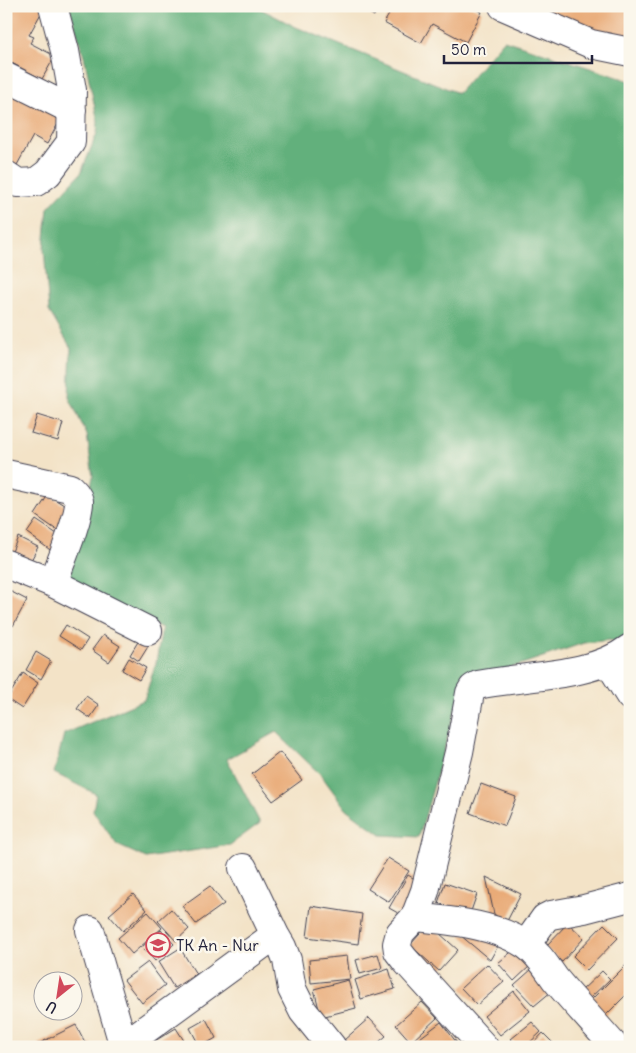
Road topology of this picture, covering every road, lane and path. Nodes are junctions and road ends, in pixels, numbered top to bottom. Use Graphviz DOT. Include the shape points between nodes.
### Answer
graph roads {
  1 [pos="53,6"];
  2 [pos="503,6"];
  3 [pos="630,52"];
  4 [pos="6,77"];
  5 [pos="72,110"];
  6 [pos="6,175"];
  7 [pos="6,474"];
  8 [pos="6,564"];
  9 [pos="53,583"];
  10 [pos="148,630"];
  11 [pos="619,655"];
  12 [pos="630,696"];
  13 [pos="243,868"];
  14 [pos="630,897"];
  15 [pos="415,916"];
  16 [pos="90,930"];
  17 [pos="275,935"];
  18 [pos="526,945"];
  19 [pos="124,1046"];
  20 [pos="332,1047"];
  21 [pos="484,1047"];
  22 [pos="615,1047"];
  1 -- 5 [label="street" via="72,90"];
  2 -- 3 [label="street" via="591,44"];
  4 -- 5 [label="street"];
  5 -- 6 [label="street" via="71,142 48,173 36,182 18,182"];
  7 -- 9 [label="street" via="70,488 76,494 79,502 74,524"];
  8 -- 9 [label="street"];
  9 -- 10 [label="street"];
  11 -- 12 [label="street"];
  11 -- 15 [label="street" via="559,673 473,688 424,892"];
  13 -- 17 [label="street"];
  14 -- 18 [label="street" via="550,914"];
  15 -- 18 [label="street" via="486,928"];
  15 -- 21 [label="street" via="400,934 396,944 398,951"];
  16 -- 19 [label="street"];
  17 -- 19 [label="street"];
  17 -- 20 [label="street" via="287,960 292,989 303,1011"];
  18 -- 22 [label="street"];
}
